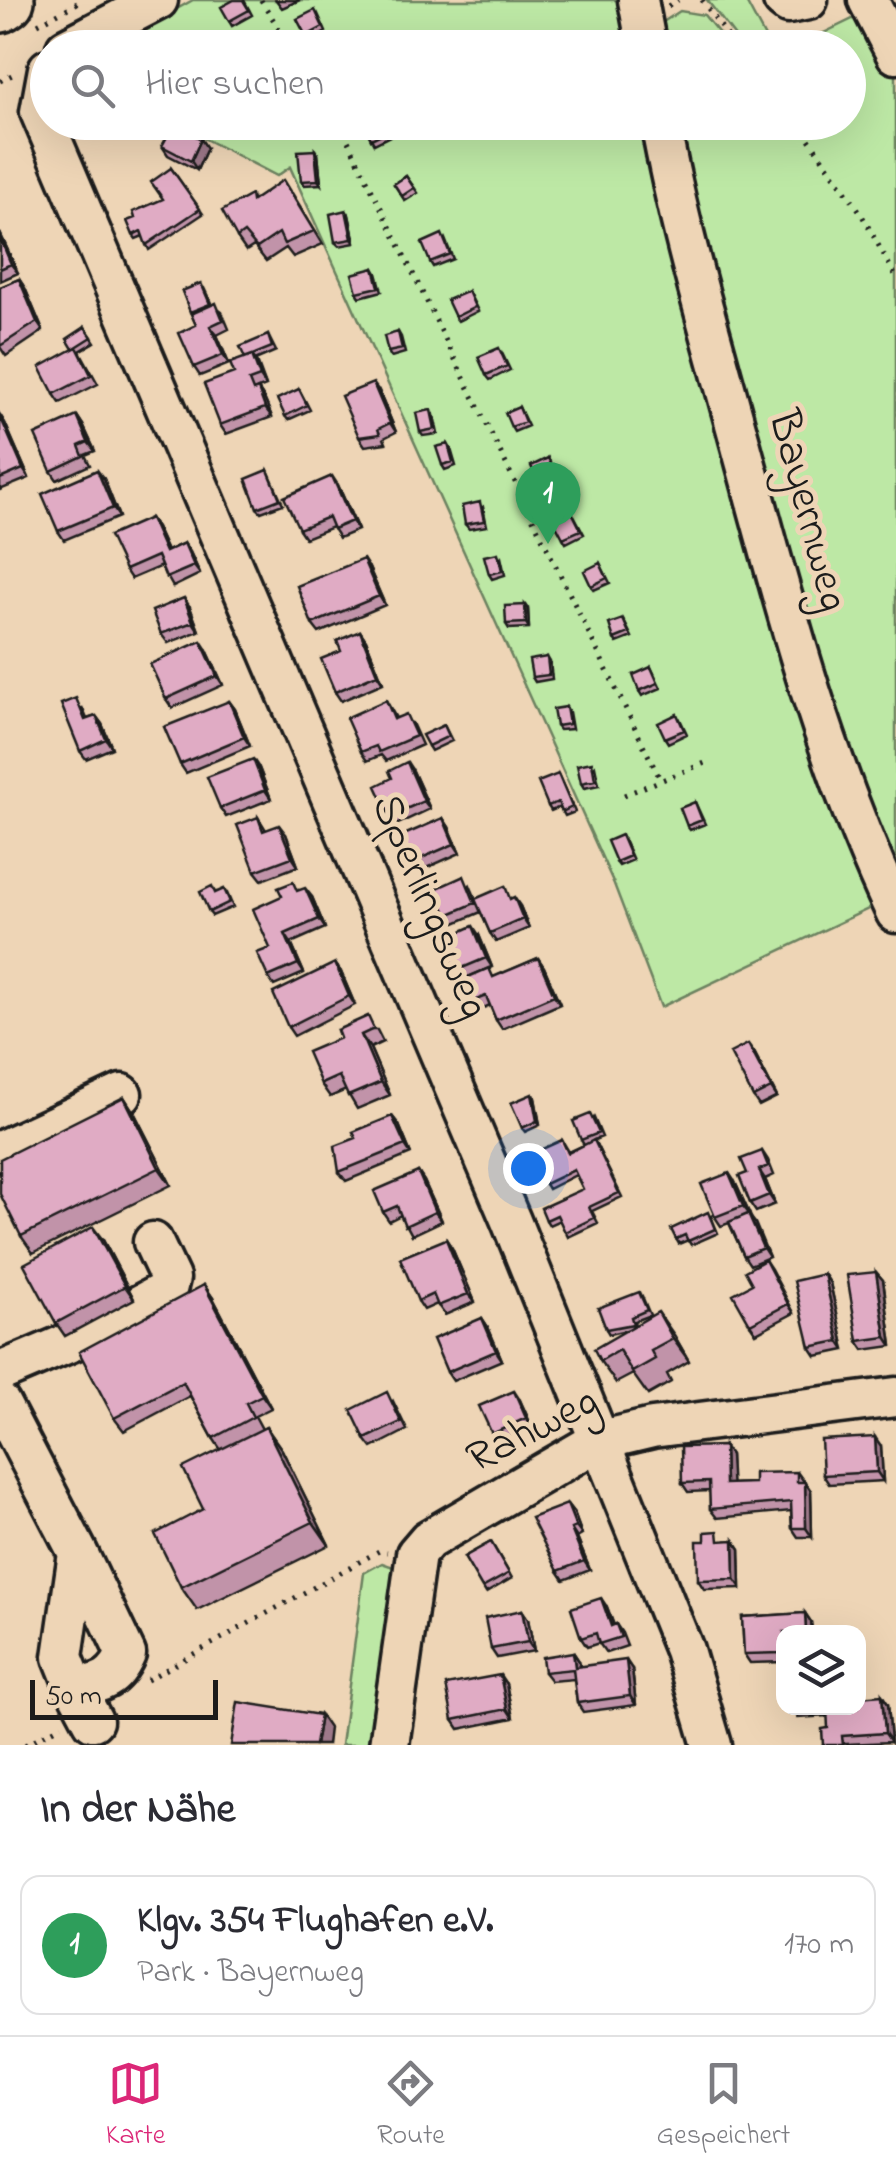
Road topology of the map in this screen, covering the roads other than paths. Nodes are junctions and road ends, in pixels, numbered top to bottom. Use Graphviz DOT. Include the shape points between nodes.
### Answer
graph roads {
  1 [pos="158,0"];
  2 [pos="638,0"];
  3 [pos="783,0"];
  4 [pos="808,0"];
  5 [pos="868,0"];
  6 [pos="27,19"];
  7 [pos="644,30"];
  8 [pos="896,54"];
  9 [pos="52,140"];
  10 [pos="664,140"];
  11 [pos="896,913"];
  12 [pos="122,1094"];
  13 [pos="0,1151"];
  14 [pos="153,1242"];
  15 [pos="0,1372"];
  16 [pos="896,1397"];
  17 [pos="0,1403"];
  18 [pos="598,1441"];
  19 [pos="78,1554"];
  20 [pos="389,1745"];
  21 [pos="712,1745"];
  1 -- 6 [label="street"];
  2 -- 7 [label="street"];
  3 -- 4 [label="street"];
  5 -- 8 [label="street"];
  9 -- 18 [label="street, Sperlingsweg"];
  10 -- 11 [label="street, Bayernweg" via="706,326 799,659 837,777"];
  12 -- 13 [label="street"];
  14 -- 15 [label="street" via="170,1278 167,1290"];
  16 -- 18 [label="street, Rahweg"];
  17 -- 19 [label="street"];
  18 -- 20 [label="street, Rahweg" via="428,1540 416,1554"];
  18 -- 21 [label="street, Sperlingsweg" via="684,1650"];
  19 -- 19 [label="street" via="63,1657 86,1707 98,1685 118,1674 126,1654"];
}
